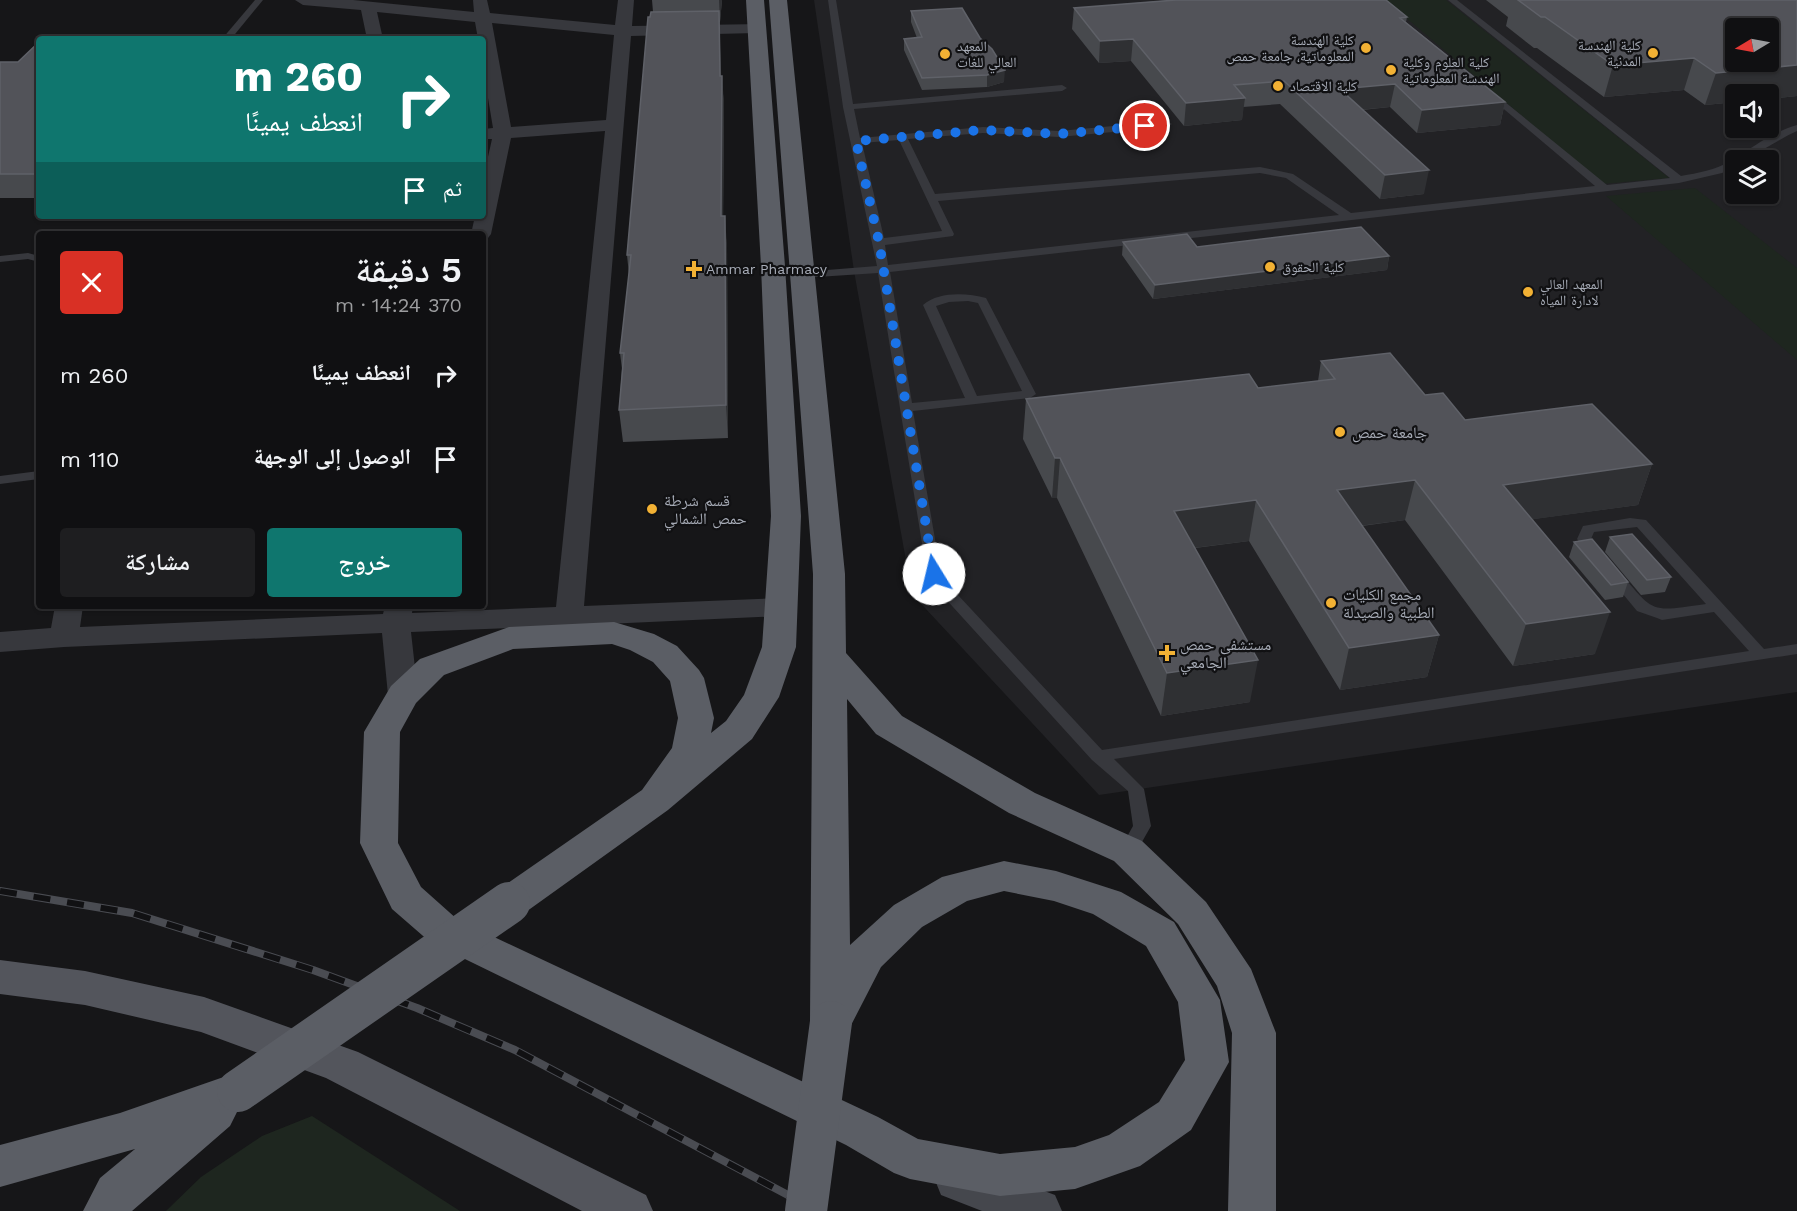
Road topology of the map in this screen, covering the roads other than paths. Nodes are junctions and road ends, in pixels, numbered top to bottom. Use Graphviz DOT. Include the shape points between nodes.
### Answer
graph roads {
  1 [pos="259,0"];
  2 [pos="303,0"];
  3 [pos="480,0"];
  4 [pos="530,0"];
  5 [pos="626,0"];
  6 [pos="778,0"];
  7 [pos="832,0"];
  8 [pos="1452,0"];
  9 [pos="345,2"];
  10 [pos="405,5"];
  11 [pos="368,6"];
  12 [pos="756,14"];
  13 [pos="484,18"];
  14 [pos="531,23"];
  15 [pos="623,32"];
  16 [pos="229,36"];
  17 [pos="374,36"];
  18 [pos="1478,83"];
  19 [pos="1062,88"];
  20 [pos="848,107"];
  21 [pos="1167,124"];
  22 [pos="616,125"];
  23 [pos="1797,128"];
  24 [pos="503,132"];
  25 [pos="486,134"];
  26 [pos="902,137"];
  27 [pos="856,141"];
  28 [pos="1754,150"];
  29 [pos="1725,167"];
  30 [pos="1679,180"];
  31 [pos="1604,188"];
  32 [pos="931,198"];
  33 [pos="486,211"];
  34 [pos="1349,217"];
  35 [pos="879,242"];
  36 [pos="36,258"];
  37 [pos="0,259"];
  38 [pos="882,268"];
  39 [pos="802,274"];
  40 [pos="972,400"];
  41 [pos="906,408"];
  42 [pos="36,475"];
  43 [pos="0,480"];
  44 [pos="783,607"];
  45 [pos="1717,607"];
  46 [pos="69,609"];
  47 [pos="398,614"];
  48 [pos="569,625"];
  49 [pos="64,637"];
  50 [pos="0,642"];
  51 [pos="1797,649"];
  52 [pos="1760,654"];
  53 [pos="829,655"];
  54 [pos="404,695"];
  55 [pos="1098,756"];
  56 [pos="655,800"];
  57 [pos="1128,851"];
  58 [pos="0,977"];
  59 [pos="831,1022"];
  60 [pos="238,1091"];
  61 [pos="910,1158"];
  62 [pos="0,1166"];
  63 [pos="106,1211"];
  64 [pos="629,1211"];
  65 [pos="806,1211"];
  66 [pos="1038,1211"];
  67 [pos="1252,1211"];
  1 -- 16 [label="lane"];
  2 -- 9 [label="street"];
  3 -- 13 [label="street"];
  4 -- 14 [label="street"];
  5 -- 15 [label="street"];
  6 -- 39 [label="highway"];
  7 -- 20 [label="lane"];
  8 -- 30 [label="lane"];
  9 -- 11 [label="street"];
  10 -- 11 [label="street"];
  10 -- 13 [label="street"];
  11 -- 17 [label="street"];
  12 -- 15 [label="street"];
  12 -- 44 [label="highway" via="786,516"];
  13 -- 14 [label="street"];
  13 -- 24 [label="street"];
  14 -- 15 [label="street"];
  15 -- 22 [label="street"];
  18 -- 31 [label="lane"];
  19 -- 20 [label="lane"];
  20 -- 27 [label="lane"];
  21 -- 26 [label="lane" via="1059,134 983,130"];
  22 -- 24 [label="street"];
  22 -- 48 [label="street"];
  23 -- 28 [label="lane"];
  24 -- 25 [label="street"];
  24 -- 33 [label="street"];
  26 -- 27 [label="lane"];
  26 -- 32 [label="lane"];
  27 -- 35 [label="lane"];
  29 -- 30 [label="lane"];
  30 -- 31 [label="lane"];
  31 -- 34 [label="lane"];
  32 -- 34 [label="lane" via="1260,170 1289,176"];
  32 -- 35 [label="lane" via="949,234"];
  34 -- 38 [label="lane"];
  35 -- 38 [label="lane"];
  36 -- 37 [label="lane"];
  38 -- 39 [label="lane"];
  38 -- 41 [label="lane"];
  39 -- 53 [label="highway" via="830,574"];
  40 -- 40 [label="lane" via="1030,393 982,300 966,296 940,299 929,305"];
  40 -- 41 [label="lane"];
  41 -- 55 [label="lane" via="938,582"];
  42 -- 43 [label="lane"];
  44 -- 48 [label="street"];
  44 -- 56 [label="highway" via="780,647 761,697 739,730"];
  45 -- 45 [label="lane" via="1641,524 1630,522 1588,530 1584,539 1642,608 1662,615"];
  45 -- 52 [label="lane"];
  46 -- 49 [label="street"];
  47 -- 48 [label="street"];
  47 -- 49 [label="street" via="307,628"];
  47 -- 54 [label="street"];
  48 -- 54 [label="highway" via="509,638 432,667"];
  48 -- 56 [label="highway" via="642,642 664,654 687,678 696,718 690,750"];
  49 -- 50 [label="street"];
  51 -- 52 [label="lane"];
  52 -- 55 [label="lane"];
  53 -- 57 [label="highway" via="889,725 1022,803"];
  53 -- 59 [label="highway"];
  54 -- 61 [label="highway" via="382,732 379,843 406,898 444,931 862,1131"];
  55 -- 57 [label="lane" via="1136,789 1142,826"];
  56 -- 60 [label="highway, bridge"];
  57 -- 67 [label="highway" via="1192,913 1236,981 1254,1033"];
  58 -- 64 [label="main road" via="85,988 204,1015 342,1065"];
  59 -- 61 [label="highway" via="866,955 908,916 956,888 1004,876 1056,886 1107,903 1160,934 1199,1000 1207,1062 1174,1116 1124,1151 1075,1168 1000,1175"];
  59 -- 65 [label="highway, bridge"];
  60 -- 62 [label="highway" via="179,1116"];
  60 -- 63 [label="highway" via="117,1193"];
  61 -- 66 [label="main road"];
}
